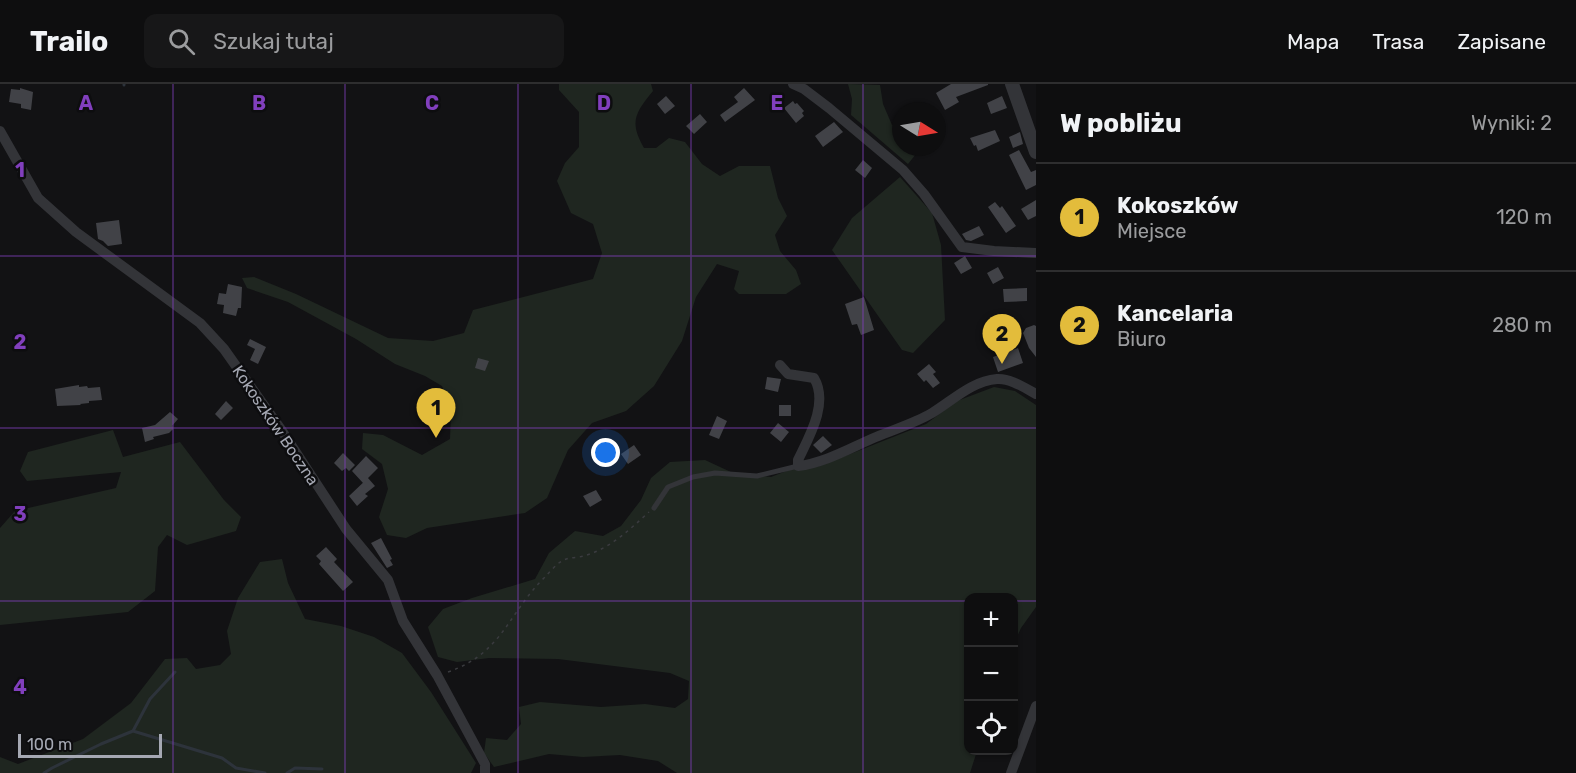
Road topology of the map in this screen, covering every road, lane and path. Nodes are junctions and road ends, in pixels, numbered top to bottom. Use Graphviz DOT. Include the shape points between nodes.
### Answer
graph roads {
  1 [pos="793,84"];
  2 [pos="1012,84"];
  3 [pos="0,131"];
  4 [pos="1036,152"];
  5 [pos="1036,253"];
  6 [pos="780,365"];
  7 [pos="1036,394"];
  8 [pos="798,466"];
  9 [pos="654,508"];
  10 [pos="437,675"];
  11 [pos="1036,706"];
  12 [pos="485,773"];
  13 [pos="1011,773"];
  1 -- 5 [label="street" via="829,108 903,170 962,247"];
  2 -- 4 [label="street"];
  3 -- 10 [label="street, Kokoszków Boczna" via="38,198 76,232 200,323 224,349 346,529 388,580 403,621"];
  6 -- 8 [label="street" via="788,374 814,378 819,392 815,421"];
  7 -- 8 [label="street" via="998,379 955,396 906,425"];
  8 -- 9 [label="lane" via="757,476 715,473 693,477 668,487"];
  9 -- 10 [label="path" via="616,542 585,556 562,560 529,592 494,644 464,666"];
  10 -- 12 [label="street, Kokoszków Boczna" via="485,764"];
  11 -- 13 [label="street"];
}
